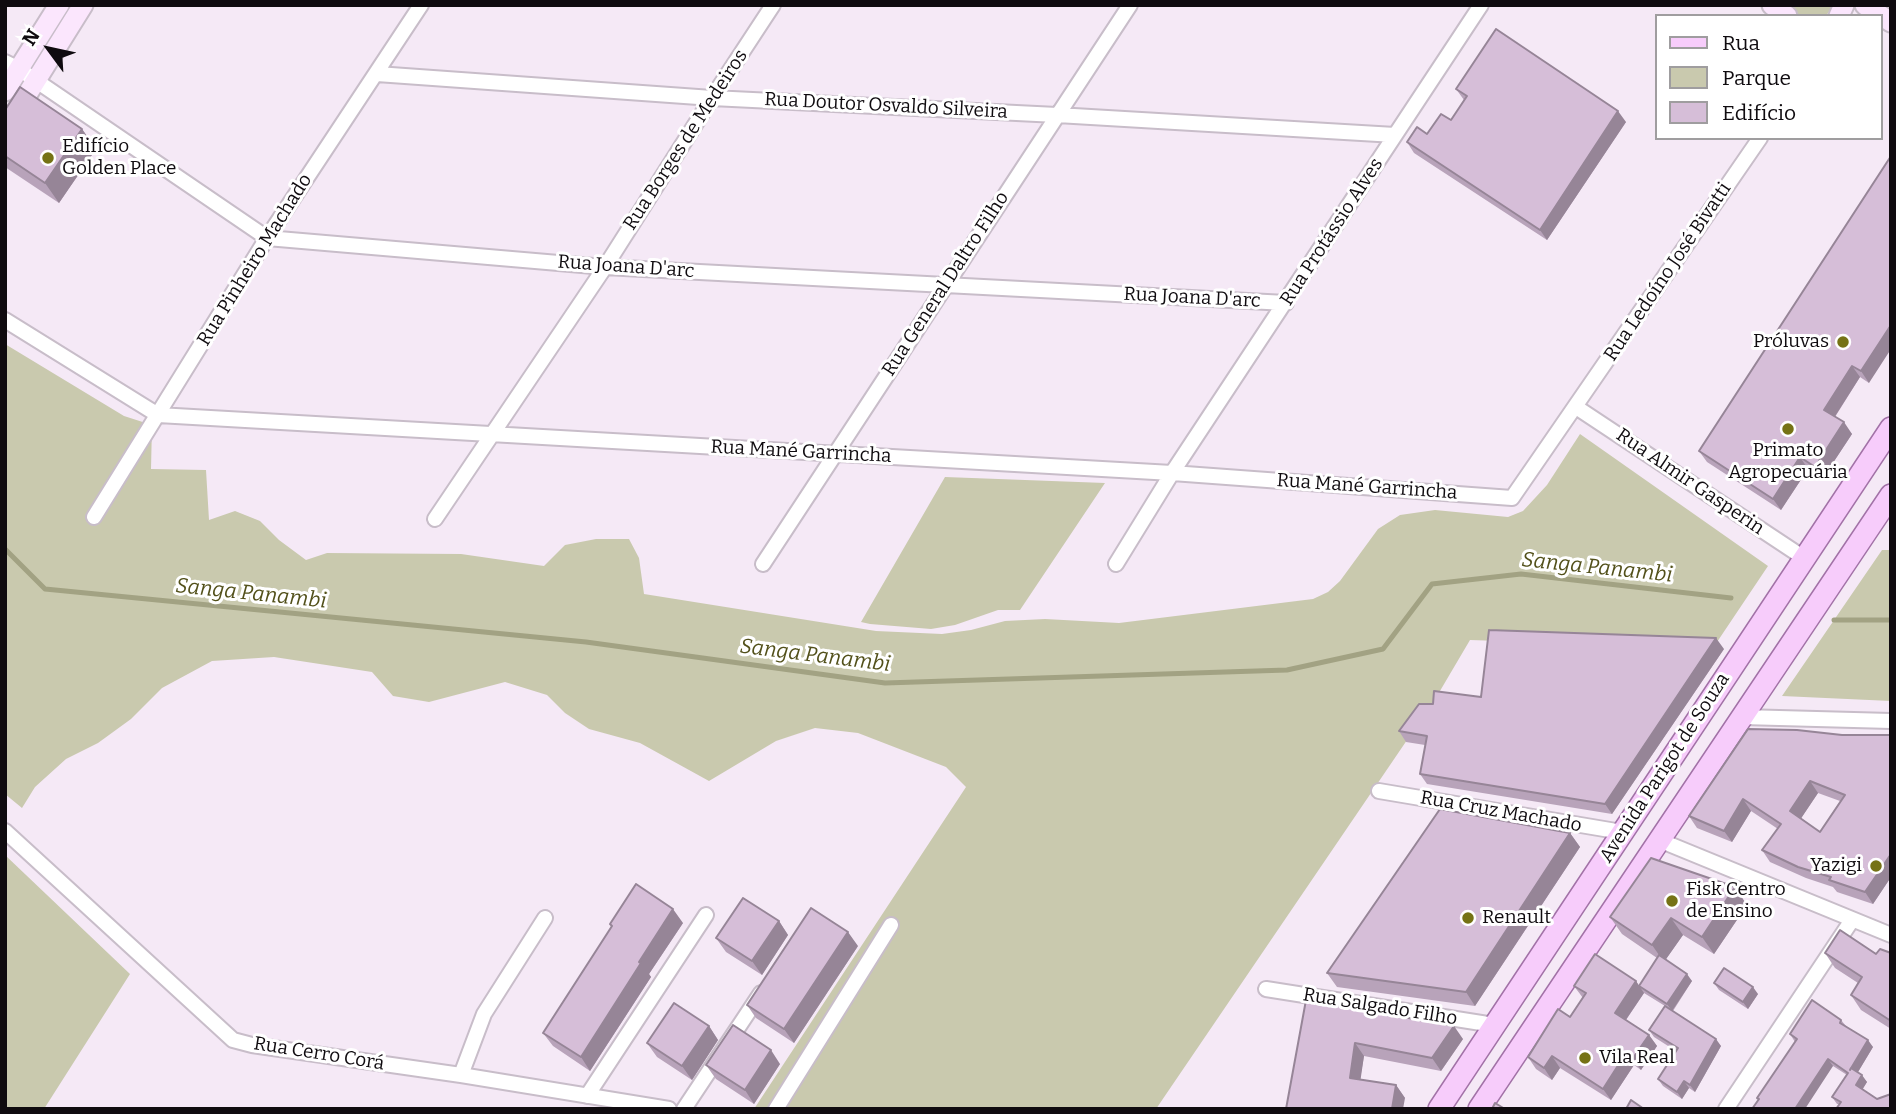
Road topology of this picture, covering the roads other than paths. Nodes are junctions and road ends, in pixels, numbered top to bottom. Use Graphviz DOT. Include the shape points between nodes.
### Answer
graph roads {
  1 [pos="59,5"];
  2 [pos="83,5"];
  3 [pos="421,5"];
  4 [pos="774,5"];
  5 [pos="1130,5"];
  6 [pos="1481,5"];
  7 [pos="12,65"];
  8 [pos="377,74"];
  9 [pos="36,80"];
  10 [pos="5,91"];
  11 [pos="712,98"];
  12 [pos="1057,115"];
  13 [pos="5,130"];
  14 [pos="1395,135"];
  15 [pos="1759,140"];
  16 [pos="267,238"];
  17 [pos="605,267"];
  18 [pos="946,285"];
  19 [pos="1286,303"];
  20 [pos="5,320"];
  21 [pos="1576,407"];
  22 [pos="158,415"];
  23 [pos="1891,428"];
  24 [pos="491,436"];
  25 [pos="834,454"];
  26 [pos="1172,472"];
  27 [pos="1891,495"];
  28 [pos="94,517"];
  29 [pos="435,519"];
  30 [pos="1882,523"];
  31 [pos="1804,558"];
  32 [pos="763,564"];
  33 [pos="1116,564"];
  34 [pos="1793,640"];
  35 [pos="1736,661"];
  36 [pos="1742,718"];
  37 [pos="1891,721"];
  38 [pos="1379,791"];
  39 [pos="5,831"];
  40 [pos="1622,832"];
  41 [pos="1660,839"];
  42 [pos="1601,865"];
  43 [pos="706,915"];
  44 [pos="545,918"];
  45 [pos="1852,920"];
  46 [pos="891,925"];
  47 [pos="1891,935"];
  48 [pos="1587,947"];
  49 [pos="769,981"];
  50 [pos="1266,989"];
  51 [pos="1494,1026"];
  52 [pos="461,1075"];
  53 [pos="587,1096"];
  54 [pos="669,1109"];
  55 [pos="684,1109"];
  56 [pos="776,1109"];
  57 [pos="1439,1109"];
  58 [pos="1479,1109"];
  59 [pos="1726,1109"];
  1 -- 7 [label="street"];
  2 -- 9 [label="street"];
  3 -- 8 [label="street, Rua Pinheiro Machado"];
  4 -- 11 [label="street, Rua Borges de Medeiros"];
  5 -- 12 [label="street, Rua General Daltro Filho"];
  6 -- 14 [label="street, Rua Protássio Alves"];
  7 -- 9 [label="street, Rua Joana D'arc"];
  7 -- 10 [label="street"];
  8 -- 11 [label="street, Rua Doutor Osvaldo Silveira"];
  8 -- 16 [label="street, Rua Pinheiro Machado"];
  9 -- 13 [label="street"];
  9 -- 16 [label="street, Rua Joana D'arc"];
  11 -- 12 [label="street, Rua Doutor Osvaldo Silveira"];
  11 -- 17 [label="street, Rua Borges de Medeiros"];
  12 -- 14 [label="street, Rua Doutor Osvaldo Silveira"];
  12 -- 18 [label="street, Rua General Daltro Filho"];
  14 -- 19 [label="street, Rua Protássio Alves"];
  15 -- 21 [label="street, Rua Ledoíno José Bivatti"];
  16 -- 17 [label="street, Rua Joana D'arc"];
  16 -- 22 [label="street, Rua Pinheiro Machado"];
  17 -- 18 [label="street, Rua Joana D'arc"];
  17 -- 24 [label="street, Rua Borges de Medeiros"];
  18 -- 19 [label="street, Rua Joana D'arc"];
  18 -- 25 [label="street, Rua General Daltro Filho"];
  19 -- 26 [label="street, Rua Protássio Alves"];
  20 -- 22 [label="street, Rua Mané Garrincha"];
  21 -- 26 [label="street, Rua Mané Garrincha" via="1512,498"];
  21 -- 31 [label="street, Rua Almir Gasperin"];
  22 -- 24 [label="street, Rua Mané Garrincha"];
  22 -- 28 [label="street, Rua Pinheiro Machado"];
  23 -- 31 [label="main road, Avenida Parigot de Souza"];
  24 -- 25 [label="street, Rua Mané Garrincha"];
  24 -- 29 [label="street, Rua Borges de Medeiros"];
  25 -- 26 [label="street, Rua Mané Garrincha"];
  25 -- 32 [label="street, Rua General Daltro Filho"];
  26 -- 33 [label="street, Rua Protássio Alves"];
  27 -- 30 [label="main road, Avenida Parigot de Souza"];
  30 -- 34 [label="main road, Avenida Parigot de Souza"];
  31 -- 34 [label="main road" via="1765,638 1771,645"];
  31 -- 35 [label="main road, Avenida Parigot de Souza"];
  34 -- 36 [label="main road, Avenida Parigot de Souza"];
  35 -- 36 [label="main road" via="1748,649 1763,654 1764,664"];
  35 -- 40 [label="main road, Avenida Parigot de Souza"];
  36 -- 37 [label="street"];
  36 -- 41 [label="main road, Avenida Parigot de Souza"];
  38 -- 40 [label="street, Rua Cruz Machado"];
  39 -- 52 [label="street, Rua Cerro Corá" via="233,1040"];
  40 -- 42 [label="main road, Avenida Parigot de Souza"];
  41 -- 45 [label="street"];
  41 -- 48 [label="main road, Avenida Parigot de Souza"];
  42 -- 48 [label="main road" via="1567,936 1568,946"];
  42 -- 51 [label="main road, Avenida Parigot de Souza"];
  43 -- 53 [label="street"];
  44 -- 52 [label="street" via="484,1014"];
  45 -- 47 [label="street"];
  45 -- 59 [label="street"];
  46 -- 56 [label="street"];
  48 -- 58 [label="main road, Avenida Parigot de Souza"];
  49 -- 55 [label="street"];
  50 -- 51 [label="street, Rua Salgado Filho"];
  51 -- 57 [label="main road, Avenida Parigot de Souza"];
  52 -- 53 [label="street, Rua Cerro Corá"];
  53 -- 54 [label="street, Rua Cerro Corá"];
}
